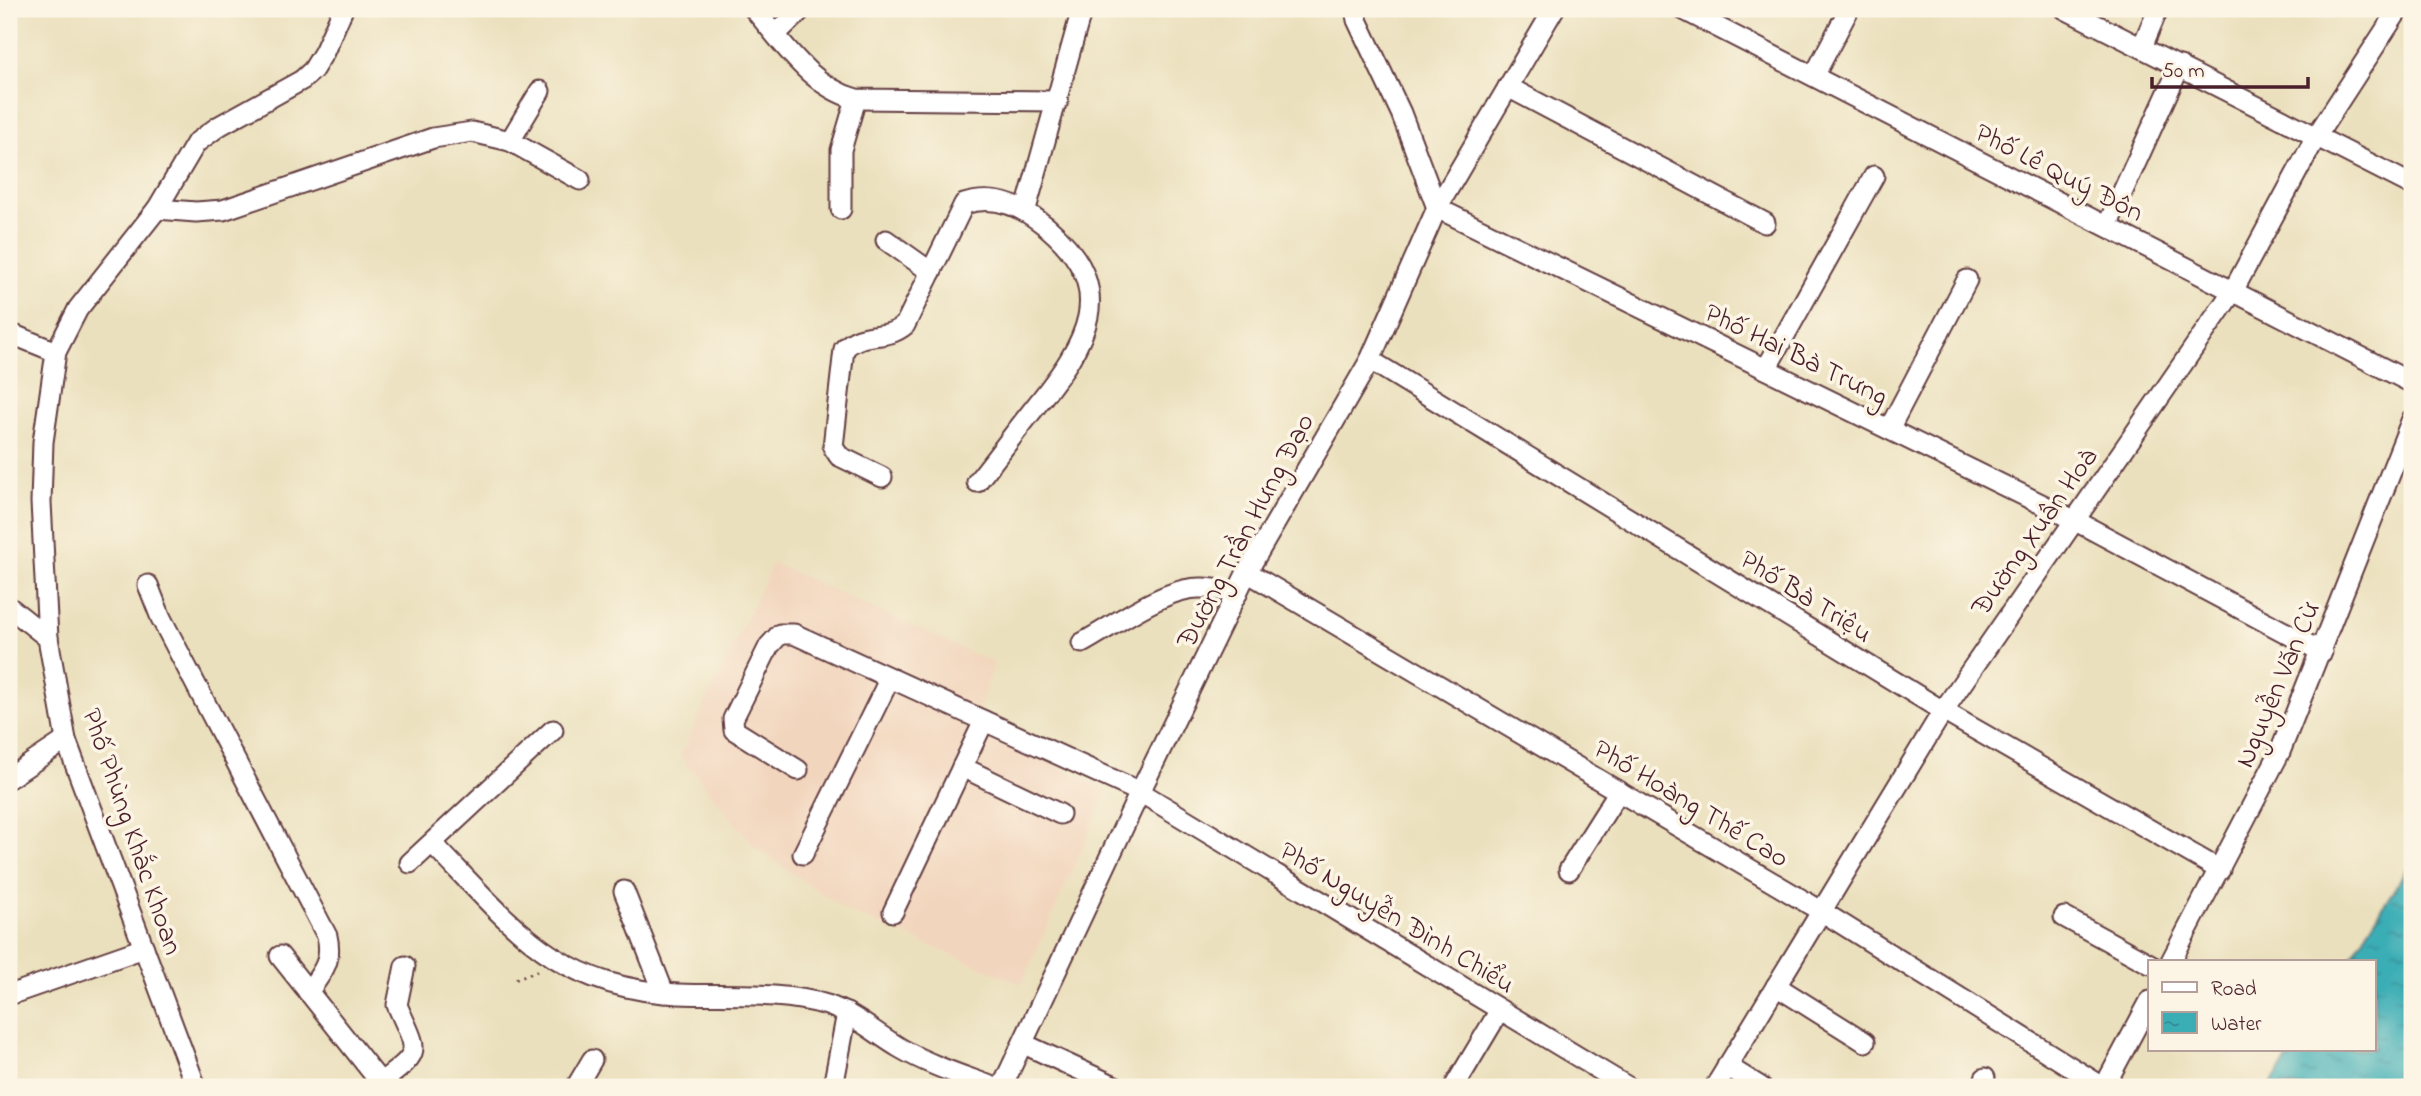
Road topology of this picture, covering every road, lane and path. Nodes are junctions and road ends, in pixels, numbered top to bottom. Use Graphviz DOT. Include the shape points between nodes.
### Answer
graph roads {
  1 [pos="343,9"];
  2 [pos="754,9"];
  3 [pos="802,9"];
  4 [pos="1082,9"];
  5 [pos="1355,9"];
  6 [pos="1554,9"];
  7 [pos="1682,9"];
  8 [pos="1849,9"];
  9 [pos="2065,9"];
  10 [pos="2158,9"];
  11 [pos="2399,9"];
  12 [pos="1709,15"];
  13 [pos="776,34"];
  14 [pos="2142,47"];
  15 [pos="2180,66"];
  16 [pos="1814,76"];
  17 [pos="1508,86"];
  18 [pos="540,91"];
  19 [pos="856,99"];
  20 [pos="1058,101"];
  21 [pos="2317,135"];
  22 [pos="510,141"];
  23 [pos="1874,176"];
  24 [pos="580,180"];
  25 [pos="2412,184"];
  26 [pos="1437,208"];
  27 [pos="157,209"];
  28 [pos="841,209"];
  29 [pos="1026,209"];
  30 [pos="1765,223"];
  31 [pos="2108,226"];
  32 [pos="886,240"];
  33 [pos="931,272"];
  34 [pos="1967,280"];
  35 [pos="2233,290"];
  36 [pos="9,333"];
  37 [pos="56,352"];
  38 [pos="1370,360"];
  39 [pos="1766,369"];
  40 [pos="2412,383"];
  41 [pos="2412,419"];
  42 [pos="1889,429"];
  43 [pos="882,477"];
  44 [pos="977,482"];
  45 [pos="2074,520"];
  46 [pos="1248,572"];
  47 [pos="148,585"];
  48 [pos="1237,594"];
  49 [pos="9,607"];
  50 [pos="48,638"];
  51 [pos="1082,643"];
  52 [pos="2322,652"];
  53 [pos="890,678"];
  54 [pos="1943,711"];
  55 [pos="984,721"];
  56 [pos="553,730"];
  57 [pos="66,740"];
  58 [pos="962,767"];
  59 [pos="798,770"];
  60 [pos="9,778"];
  61 [pos="1140,792"];
  62 [pos="1619,792"];
  63 [pos="1060,814"];
  64 [pos="433,844"];
  65 [pos="803,854"];
  66 [pos="410,863"];
  67 [pos="1569,870"];
  68 [pos="2220,870"];
  69 [pos="624,891"];
  70 [pos="1821,911"];
  71 [pos="894,912"];
  72 [pos="2064,917"];
  73 [pos="144,948"];
  74 [pos="280,956"];
  75 [pos="2172,960"];
  76 [pos="2148,963"];
  77 [pos="405,966"];
  78 [pos="1776,986"];
  79 [pos="307,992"];
  80 [pos="664,993"];
  81 [pos="12,994"];
  82 [pos="2148,1005"];
  83 [pos="1500,1010"];
  84 [pos="847,1013"];
  85 [pos="1865,1042"];
  86 [pos="1024,1044"];
  87 [pos="593,1060"];
  88 [pos="1727,1066"];
  89 [pos="382,1085"];
  90 [pos="196,1087"];
  91 [pos="576,1087"];
  92 [pos="834,1087"];
  93 [pos="993,1087"];
  94 [pos="1002,1087"];
  95 [pos="1117,1087"];
  96 [pos="1454,1087"];
  97 [pos="1628,1087"];
  98 [pos="1715,1087"];
  99 [pos="1761,1087"];
  100 [pos="2104,1087"];
  1 -- 27 [label="street, Phố Phùng Khắc Khoan" via="313,70 196,143"];
  2 -- 13 [label="street"];
  3 -- 13 [label="street"];
  4 -- 20 [label="street"];
  5 -- 26 [label="street"];
  6 -- 17 [label="street, Đường Trần Hưng Đạo"];
  7 -- 12 [label="street, Phố Lê Quý Đôn"];
  8 -- 16 [label="street"];
  9 -- 14 [label="street"];
  10 -- 14 [label="street"];
  11 -- 21 [label="street, Đường Xuân Hoà"];
  12 -- 16 [label="street, Phố Lê Quý Đôn"];
  13 -- 19 [label="street" via="832,92"];
  14 -- 15 [label="street"];
  15 -- 21 [label="street"];
  15 -- 31 [label="street"];
  16 -- 31 [label="street, Phố Lê Quý Đôn"];
  17 -- 26 [label="street, Đường Trần Hưng Đạo"];
  17 -- 30 [label="street"];
  18 -- 22 [label="street"];
  19 -- 20 [label="street"];
  19 -- 28 [label="street" via="841,150"];
  20 -- 29 [label="street"];
  21 -- 25 [label="street"];
  21 -- 35 [label="street, Đường Xuân Hoà"];
  22 -- 24 [label="street"];
  22 -- 27 [label="street" via="472,132 432,138 223,210"];
  23 -- 39 [label="street"];
  26 -- 38 [label="street, Đường Trần Hưng Đạo"];
  26 -- 39 [label="street, Phố Hai Bà Trưng"];
  27 -- 37 [label="street, Phố Phùng Khắc Khoan" via="78,309"];
  29 -- 33 [label="street" via="981,199 964,204"];
  29 -- 44 [label="street" via="1069,246 1084,271 1090,298 1087,329 1067,367"];
  31 -- 35 [label="street, Phố Lê Quý Đôn"];
  32 -- 33 [label="street"];
  33 -- 43 [label="street" via="905,325 895,333 854,338 844,349 833,447 839,456"];
  34 -- 42 [label="street"];
  35 -- 40 [label="street, Phố Lê Quý Đôn"];
  35 -- 45 [label="street, Đường Xuân Hoà"];
  36 -- 37 [label="street"];
  37 -- 50 [label="street, Phố Phùng Khắc Khoan" via="43,442 41,502"];
  38 -- 46 [label="street, Đường Trần Hưng Đạo"];
  38 -- 54 [label="street, Phố Bà Triệu"];
  39 -- 42 [label="street, Phố Hai Bà Trưng"];
  41 -- 52 [label="street, Nguyễn Văn Cừ"];
  42 -- 45 [label="street, Phố Hai Bà Trưng"];
  45 -- 52 [label="street, Phố Hai Bà Trưng"];
  45 -- 54 [label="street, Đường Xuân Hoà"];
  46 -- 48 [label="street, Đường Trần Hưng Đạo"];
  46 -- 62 [label="street, Phố Hoàng Thế Cao"];
  47 -- 79 [label="street" via="327,936 331,951 327,967"];
  48 -- 51 [label="street" via="1198,587 1183,591"];
  48 -- 61 [label="street, Đường Trần Hưng Đạo"];
  49 -- 50 [label="street"];
  50 -- 57 [label="street, Phố Phùng Khắc Khoan"];
  52 -- 68 [label="street, Nguyễn Văn Cừ" via="2280,752"];
  53 -- 55 [label="street, Phố Nguyễn Đình Chiểu"];
  53 -- 59 [label="street, Phố Nguyễn Đình Chiểu" via="794,634 780,634 769,646 733,719 734,730"];
  53 -- 65 [label="street"];
  54 -- 68 [label="street, Phố Bà Triệu"];
  54 -- 70 [label="street, Đường Xuân Hoà"];
  55 -- 58 [label="street"];
  55 -- 61 [label="street, Phố Nguyễn Đình Chiểu"];
  56 -- 64 [label="street"];
  57 -- 60 [label="street"];
  57 -- 73 [label="street, Phố Phùng Khắc Khoan"];
  58 -- 63 [label="street"];
  58 -- 71 [label="street"];
  61 -- 83 [label="street, Phố Nguyễn Đình Chiểu"];
  61 -- 86 [label="street, Đường Trần Hưng Đạo"];
  62 -- 67 [label="street"];
  62 -- 70 [label="street, Phố Hoàng Thế Cao"];
  64 -- 66 [label="street"];
  64 -- 80 [label="street" via="530,942 559,962 600,981"];
  68 -- 75 [label="street, Nguyễn Văn Cừ"];
  69 -- 80 [label="street"];
  70 -- 78 [label="street, Đường Xuân Hoà"];
  70 -- 100 [label="street, Phố Hoàng Thế Cao"];
  72 -- 76 [label="street"];
  73 -- 81 [label="street"];
  73 -- 90 [label="street, Phố Phùng Khắc Khoan"];
  74 -- 79 [label="street"];
  77 -- 89 [label="street" via="397,1005 412,1034 413,1052"];
  78 -- 85 [label="street"];
  78 -- 88 [label="street, Đường Xuân Hoà"];
  79 -- 89 [label="street"];
  80 -- 84 [label="street" via="795,999"];
  82 -- 100 [label="street"];
  83 -- 96 [label="street"];
  83 -- 97 [label="street, Phố Nguyễn Đình Chiểu"];
  84 -- 92 [label="street"];
  84 -- 93 [label="street" via="926,1062"];
  86 -- 94 [label="street, Đường Trần Hưng Đạo"];
  86 -- 95 [label="street"];
  87 -- 91 [label="street"];
  88 -- 98 [label="street, Đường Xuân Hoà"];
  88 -- 99 [label="street"];
}
